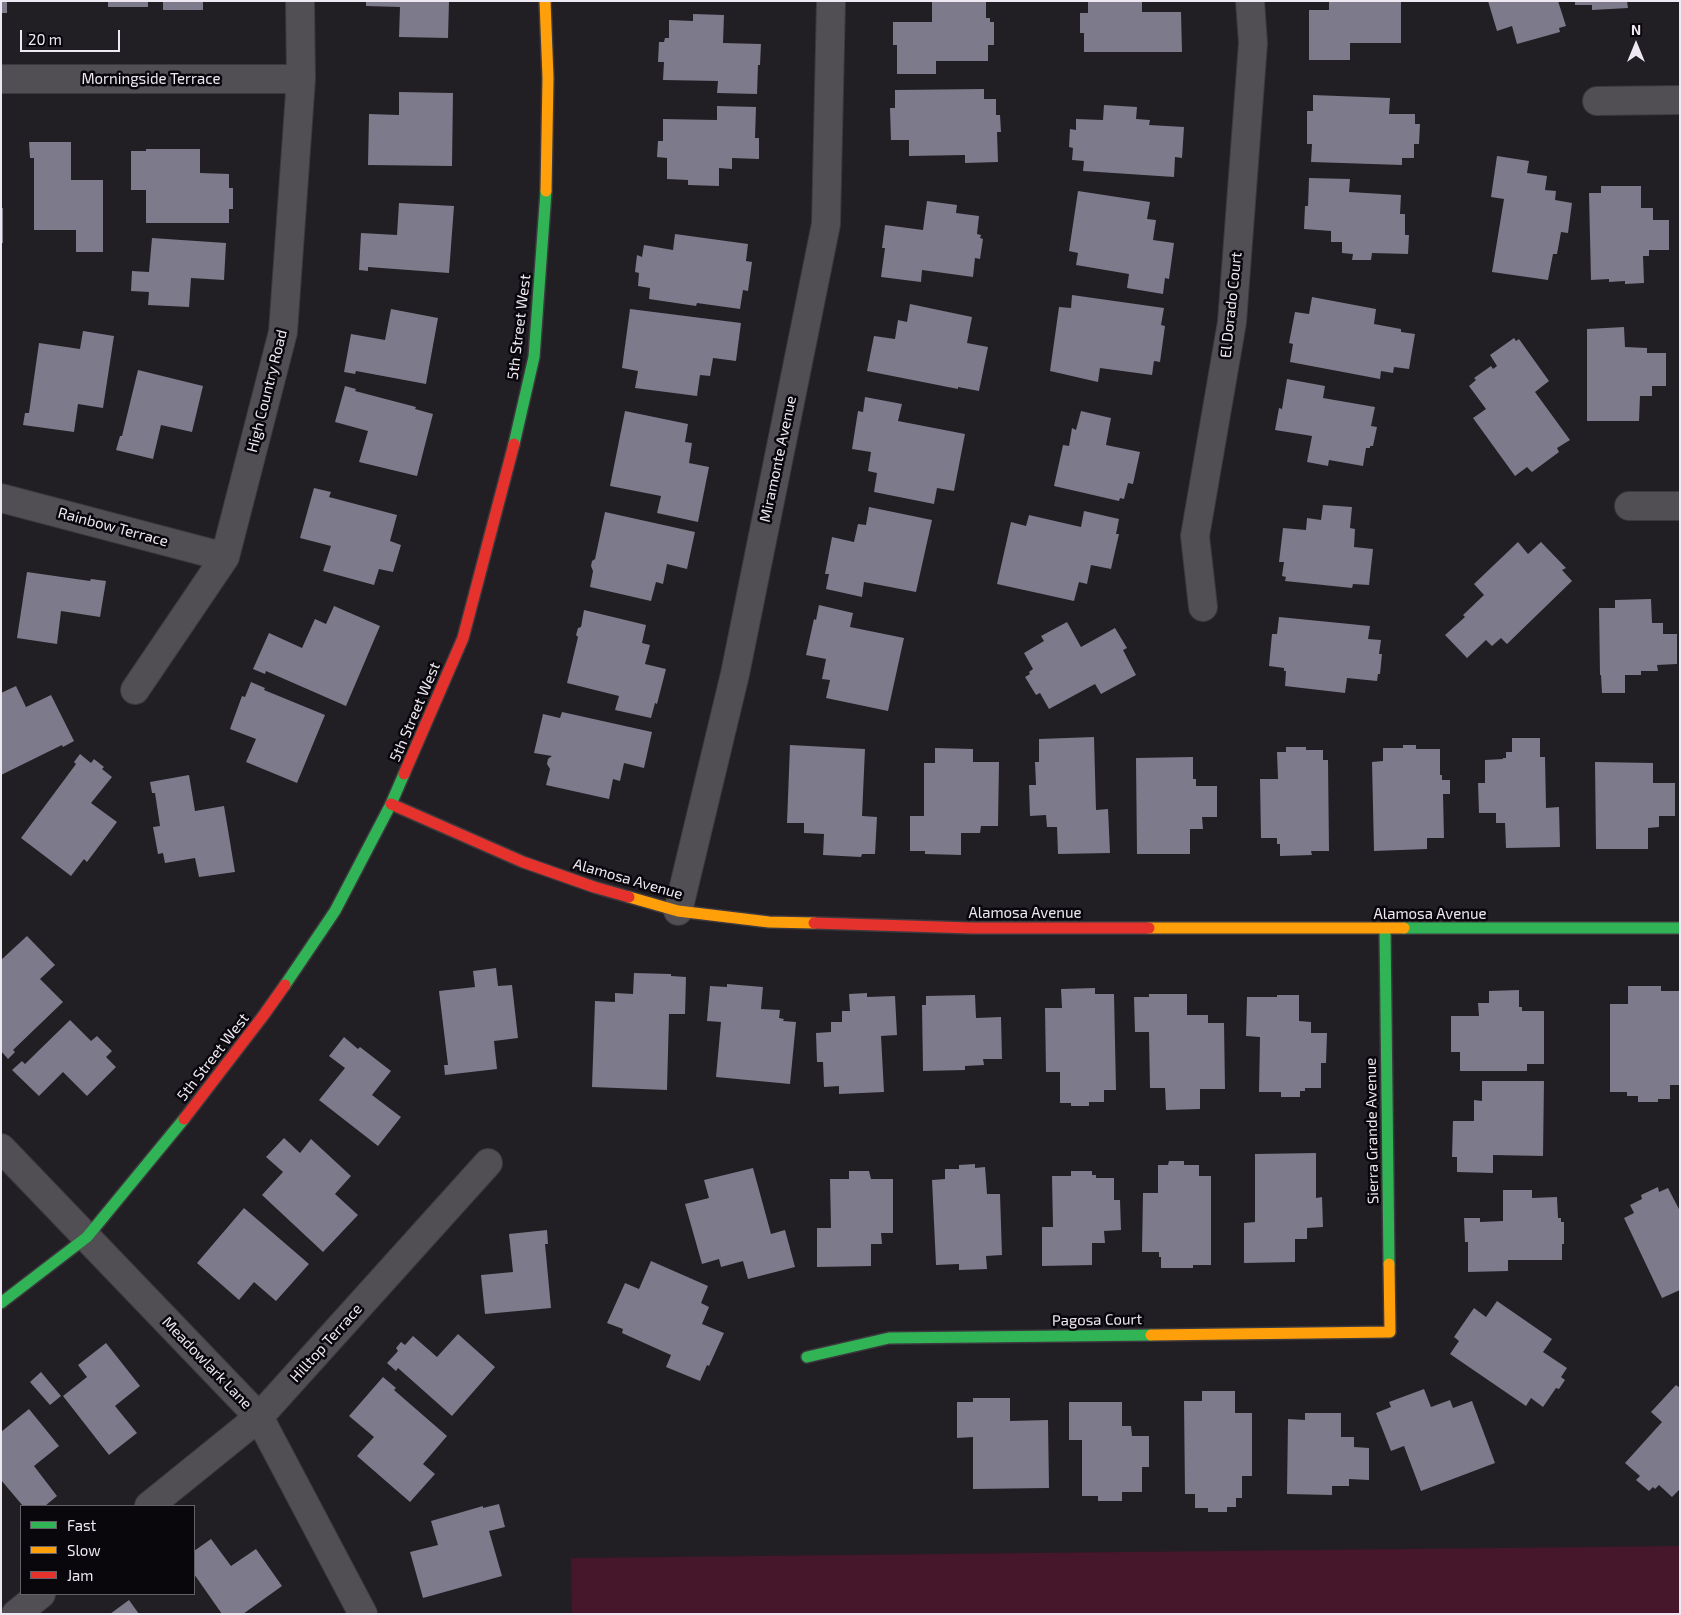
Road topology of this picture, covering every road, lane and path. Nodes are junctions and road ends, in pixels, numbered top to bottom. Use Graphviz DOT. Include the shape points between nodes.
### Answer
graph roads {
  1 [pos="300,1"];
  2 [pos="545,1"];
  3 [pos="831,1"];
  4 [pos="1250,1"];
  5 [pos="1,79"];
  6 [pos="301,79"];
  7 [pos="1680,100"];
  8 [pos="1597,101"];
  9 [pos="1,498"];
  10 [pos="1629,506"];
  11 [pos="1680,506"];
  12 [pos="225,557"];
  13 [pos="1202,607"];
  14 [pos="135,690"];
  15 [pos="392,804"];
  16 [pos="678,911"];
  17 [pos="1680,928"];
  18 [pos="1385,929"];
  19 [pos="1,1148"];
  20 [pos="488,1163"];
  21 [pos="87,1237"];
  22 [pos="1,1303"];
  23 [pos="1390,1332"];
  24 [pos="807,1357"];
  25 [pos="259,1417"];
  26 [pos="150,1505"];
  27 [pos="40,1595"];
  28 [pos="16,1614"];
  29 [pos="363,1614"];
  1 -- 6 [label="street, High Country Road"];
  2 -- 15 [label="street, 5th Street West" via="548,78 546,208 534,357 463,638"];
  3 -- 16 [label="street, Miramonte Avenue" via="826,224 735,674"];
  4 -- 13 [label="street, El Dorado Court" via="1253,43 1232,322 1195,536"];
  5 -- 6 [label="street, Morningside Terrace"];
  6 -- 12 [label="street, High Country Road" via="283,332"];
  7 -- 8 [label="street"];
  9 -- 12 [label="street, Rainbow Terrace"];
  10 -- 11 [label="street"];
  12 -- 14 [label="street, High Country Road"];
  15 -- 16 [label="street, Alamosa Avenue" via="524,862 594,887"];
  15 -- 21 [label="street, 5th Street West" via="335,911 263,1016"];
  16 -- 18 [label="street, Alamosa Avenue" via="769,922 961,928"];
  17 -- 18 [label="street, Alamosa Avenue"];
  18 -- 23 [label="street, Sierra Grande Avenue"];
  19 -- 21 [label="street, Meadowlark Lane"];
  20 -- 25 [label="street, Hilltop Terrace"];
  21 -- 22 [label="street, 5th Street West"];
  21 -- 25 [label="street, Meadowlark Lane"];
  23 -- 24 [label="street, Pagosa Court" via="889,1338"];
  25 -- 26 [label="street, Hilltop Terrace"];
  25 -- 29 [label="street, Meadowlark Lane"];
  27 -- 28 [label="street"];
}
